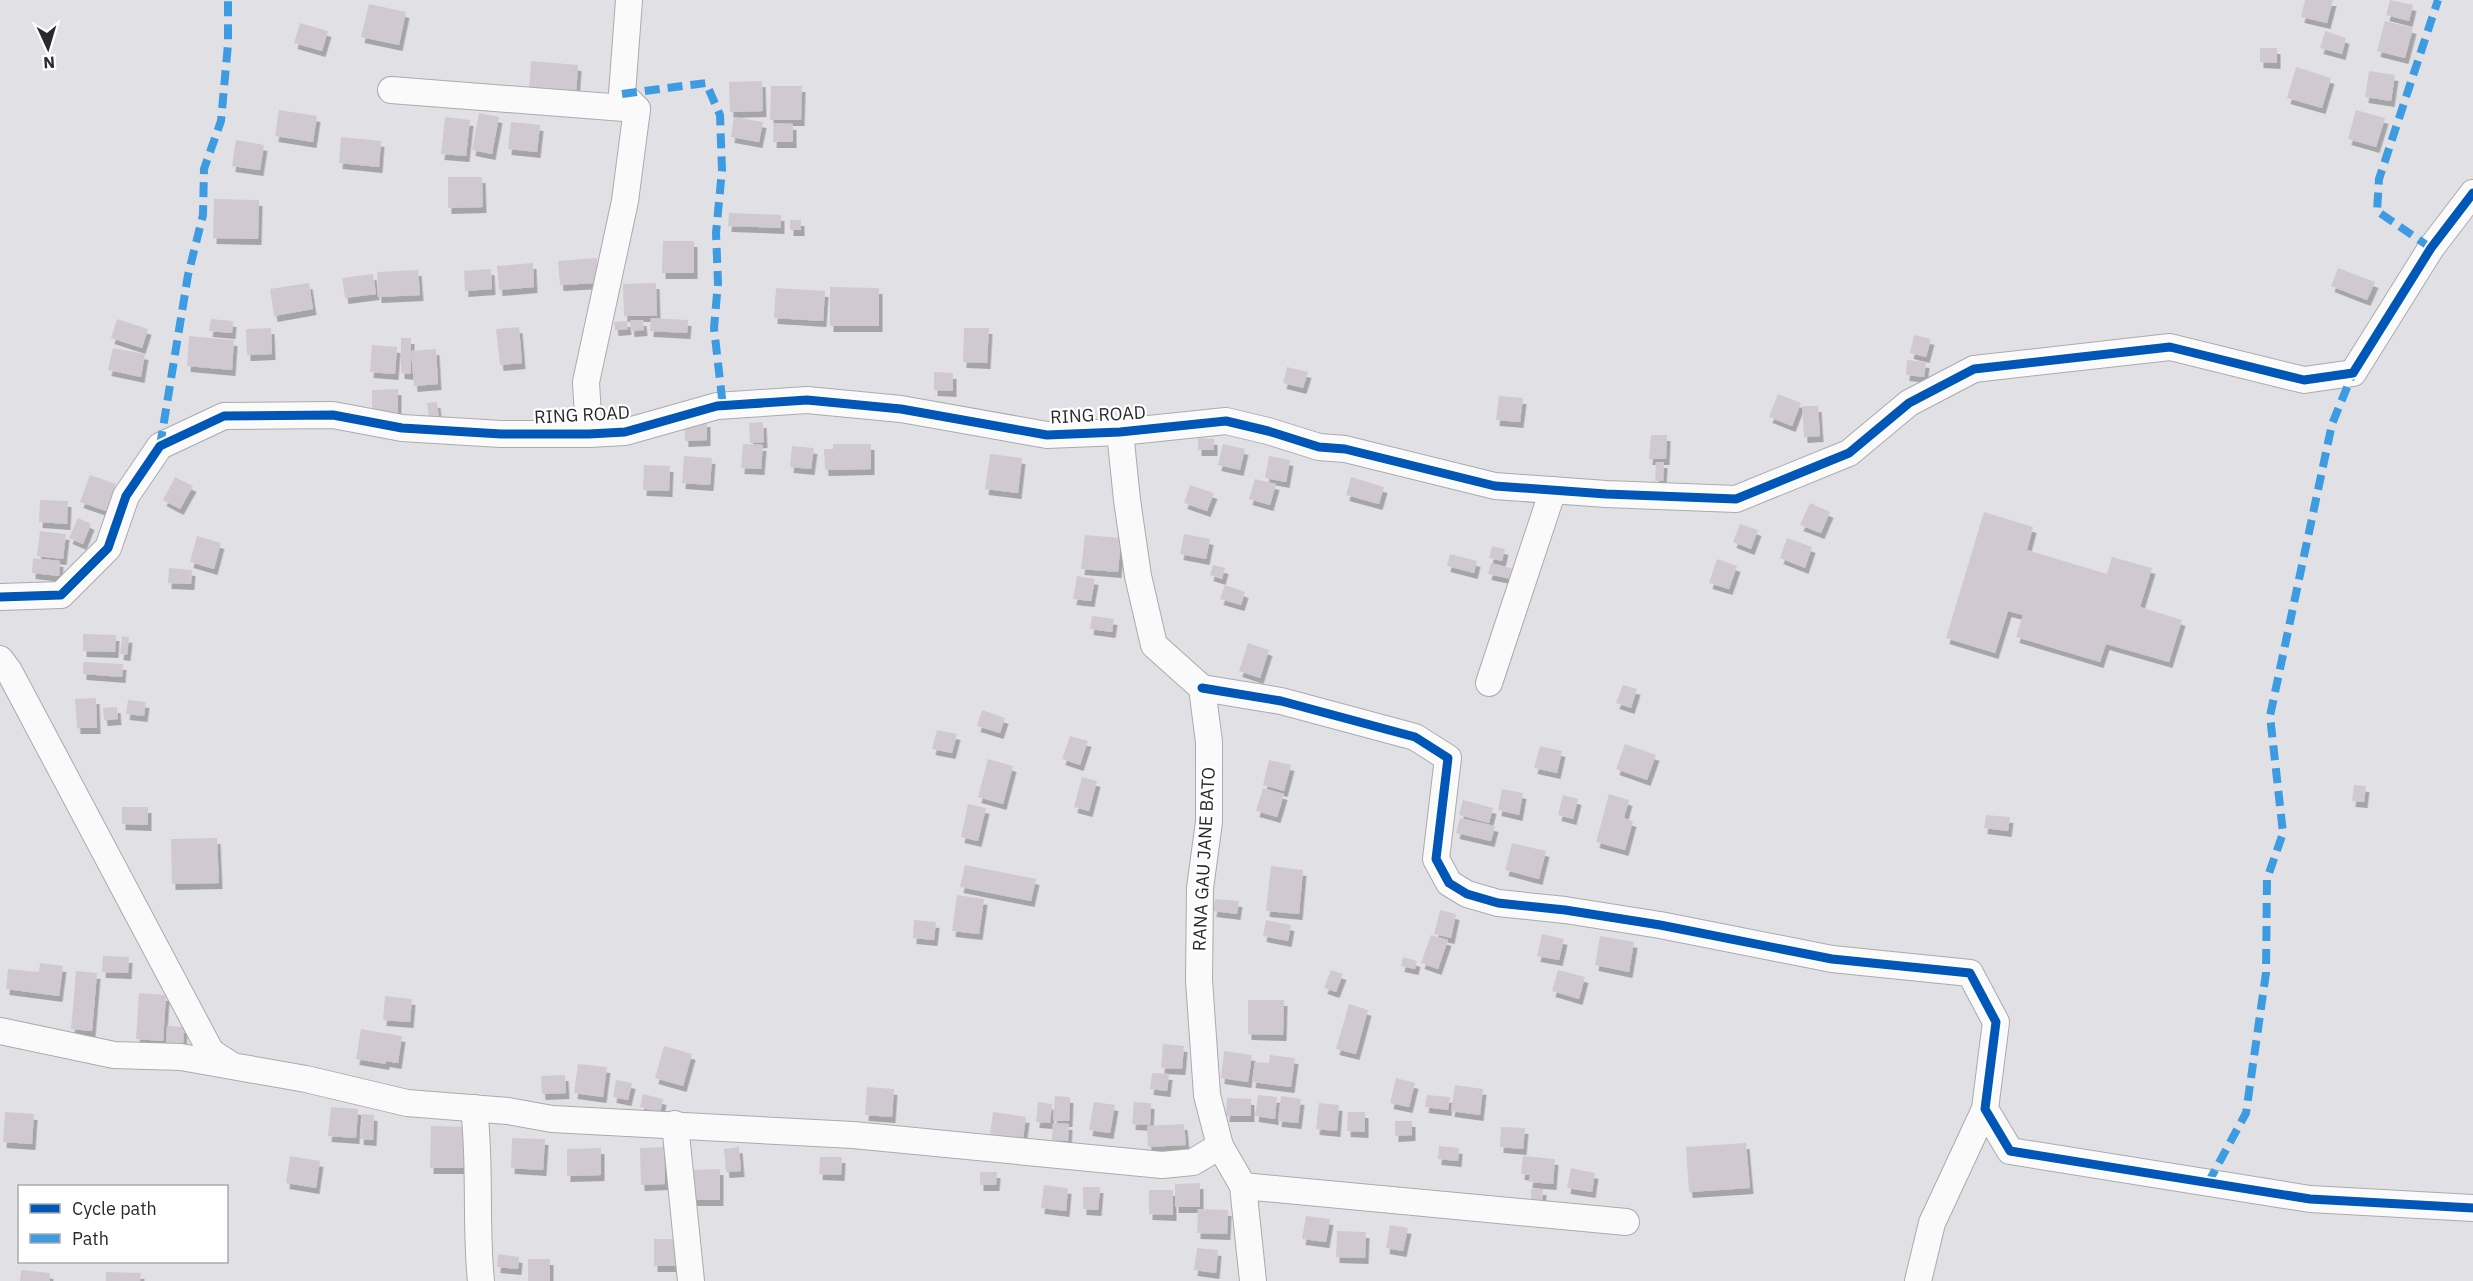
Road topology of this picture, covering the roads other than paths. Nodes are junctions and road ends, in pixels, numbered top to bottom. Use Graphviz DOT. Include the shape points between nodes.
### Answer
graph roads {
  1 [pos="629,0"];
  2 [pos="392,90"];
  3 [pos="637,109"];
  4 [pos="2473,193"];
  5 [pos="1120,432"];
  6 [pos="589,434"];
  7 [pos="1553,490"];
  8 [pos="0,597"];
  9 [pos="0,659"];
  10 [pos="1489,683"];
  11 [pos="1202,688"];
  12 [pos="0,1031"];
  13 [pos="234,1067"];
  14 [pos="474,1108"];
  15 [pos="1985,1108"];
  16 [pos="675,1124"];
  17 [pos="1220,1146"];
  18 [pos="1243,1186"];
  19 [pos="2473,1208"];
  20 [pos="1626,1222"];
  21 [pos="481,1281"];
  22 [pos="691,1281"];
  23 [pos="1252,1281"];
  24 [pos="1918,1281"];
  1 -- 3 [label="street" via="622,94"];
  2 -- 3 [label="street"];
  3 -- 6 [label="street" via="625,201 586,382"];
  4 -- 7 [label="street, RING ROAD" via="2431,248 2353,373 2304,380 2170,347 1974,369 1910,403 1849,453 1736,499"];
  5 -- 6 [label="street, RING ROAD" via="1047,435 901,409 807,400 717,405 625,432"];
  5 -- 7 [label="street, RING ROAD" via="1226,421 1319,447 1345,449 1495,486"];
  5 -- 11 [label="street" via="1138,576 1154,645"];
  6 -- 8 [label="street, RING ROAD" via="402,428 333,415 224,416 160,446 126,496 108,548 61,595"];
  7 -- 10 [label="street"];
  9 -- 13 [label="street" via="211,1052"];
  11 -- 15 [label="street" via="1281,700 1416,737 1448,758 1436,859 1449,883 1467,894 1498,903 1660,925 1832,958 1970,973 1996,1022"];
  11 -- 17 [label="street, RANA GAU JANE BATO" via="1209,742 1209,822 1200,888 1199,980 1207,1095"];
  12 -- 13 [label="street" via="114,1055 181,1057"];
  13 -- 14 [label="street" via="407,1103"];
  14 -- 16 [label="street" via="552,1119"];
  14 -- 21 [label="street"];
  15 -- 19 [label="street" via="2010,1151 2310,1199"];
  15 -- 24 [label="street" via="1932,1223"];
  16 -- 17 [label="street" via="853,1135 1162,1165 1192,1162"];
  16 -- 22 [label="street"];
  17 -- 18 [label="street, RANA GAU JANE BATO"];
  18 -- 20 [label="street"];
  18 -- 23 [label="street"];
}
